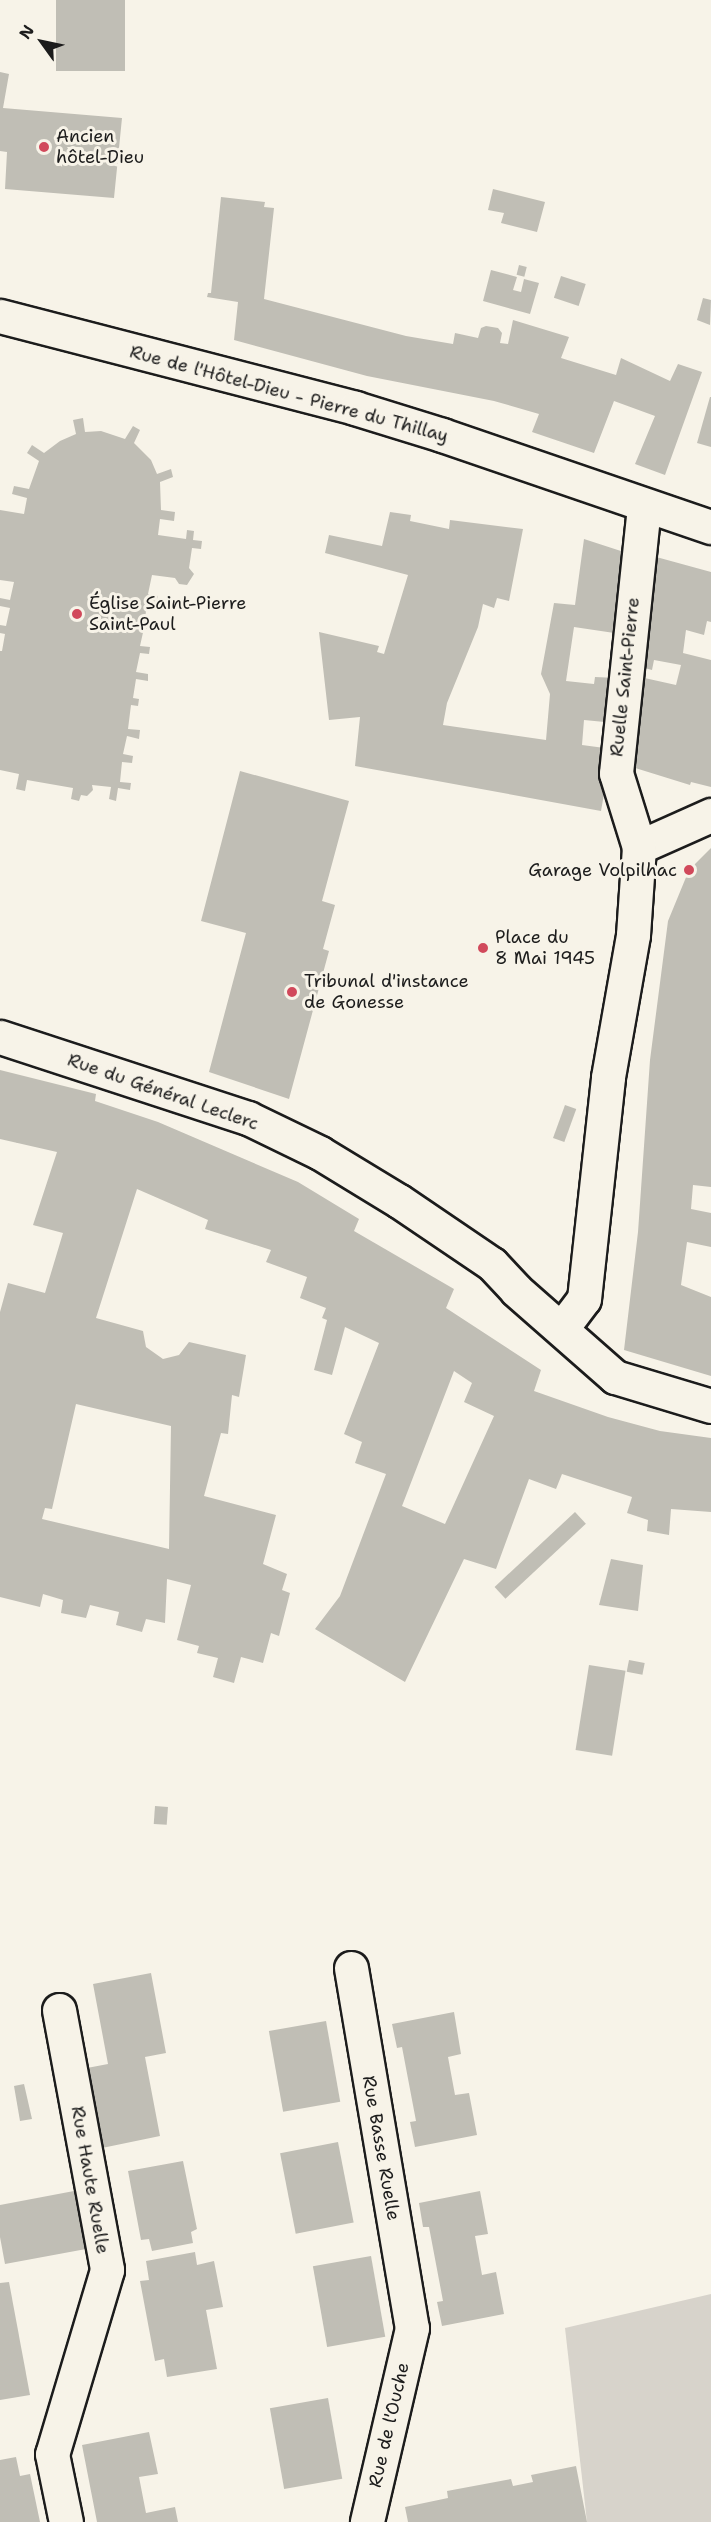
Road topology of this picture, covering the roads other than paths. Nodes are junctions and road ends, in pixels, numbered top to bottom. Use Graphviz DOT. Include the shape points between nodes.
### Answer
graph roads {
  1 [pos="0,316"];
  2 [pos="644,505"];
  3 [pos="711,527"];
  4 [pos="711,815"];
  5 [pos="639,847"];
  6 [pos="0,1037"];
  7 [pos="562,1328"];
  8 [pos="711,1406"];
  9 [pos="351,1968"];
  10 [pos="59,2010"];
  11 [pos="412,2328"];
  12 [pos="66,2522"];
  13 [pos="367,2522"];
  1 -- 2 [label="street, Rue de l'Hôtel-Dieu - Pierre du Thillay" via="355,408"];
  2 -- 3 [label="street, Rue de l'Hôtel-Dieu - Pierre du Thillay"];
  2 -- 5 [label="street, Ruelle Saint-Pierre" via="616,772"];
  4 -- 5 [label="street"];
  5 -- 7 [label="street" via="633,934 608,1077 584,1299"];
  6 -- 7 [label="street, Rue du Général Leclerc" via="248,1118 320,1153 492,1264"];
  7 -- 8 [label="street, Rue du Général Leclerc" via="615,1377"];
  9 -- 11 [label="street, Rue Basse Ruelle"];
  10 -- 12 [label="street, Rue Haute Ruelle" via="107,2270 52,2454"];
  11 -- 13 [label="street, Rue de l'Ouche"];
}
